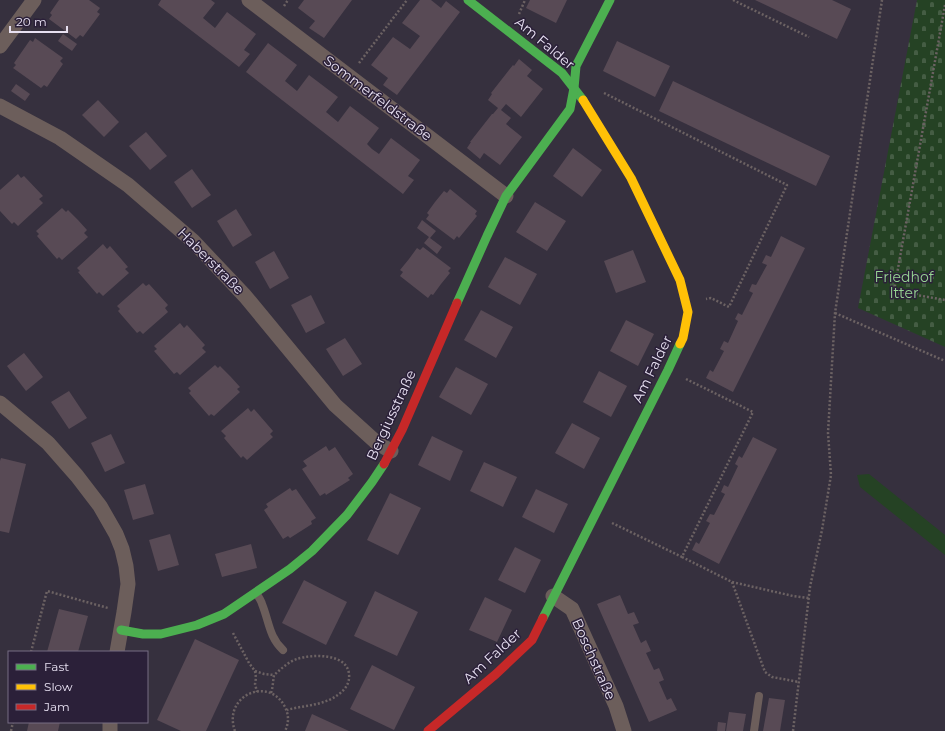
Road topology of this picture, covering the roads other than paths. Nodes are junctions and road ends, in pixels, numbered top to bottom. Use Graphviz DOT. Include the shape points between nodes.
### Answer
graph roads {
  1 [pos="34,0"];
  2 [pos="249,0"];
  3 [pos="468,0"];
  4 [pos="610,0"];
  5 [pos="0,46"];
  6 [pos="574,88"];
  7 [pos="0,106"];
  8 [pos="506,196"];
  9 [pos="0,403"];
  10 [pos="391,451"];
  11 [pos="256,592"];
  12 [pos="553,596"];
  13 [pos="121,630"];
  14 [pos="283,650"];
  15 [pos="117,651"];
  16 [pos="759,696"];
  17 [pos="428,731"];
  18 [pos="624,731"];
  19 [pos="754,731"];
  1 -- 5 [label="street"];
  2 -- 8 [label="street, Sommerfeldstraße"];
  3 -- 6 [label="street, Am Falder" via="562,73"];
  4 -- 6 [label="street, Bergiusstraße" via="576,66"];
  6 -- 8 [label="street, Bergiusstraße" via="570,109"];
  6 -- 12 [label="street, Am Falder" via="631,178 680,280 688,312 683,338 668,370"];
  7 -- 10 [label="street, Haberstraße" via="60,138 128,185 193,241 245,296 335,404 376,443"];
  8 -- 10 [label="street, Bergiusstraße"];
  9 -- 13 [label="street" via="48,443 100,506 116,534 122,549 128,584"];
  10 -- 11 [label="street, Bergiusstraße" via="347,515 312,551"];
  11 -- 13 [label="street, Bergiusstraße" via="224,614 197,625 162,634"];
  11 -- 14 [label="lane" via="271,634"];
  12 -- 17 [label="street, Am Falder" via="532,640"];
  12 -- 18 [label="street, Boschstraße" via="572,609 616,706"];
  13 -- 15 [label="street"];
  16 -- 19 [label="lane"];
}
